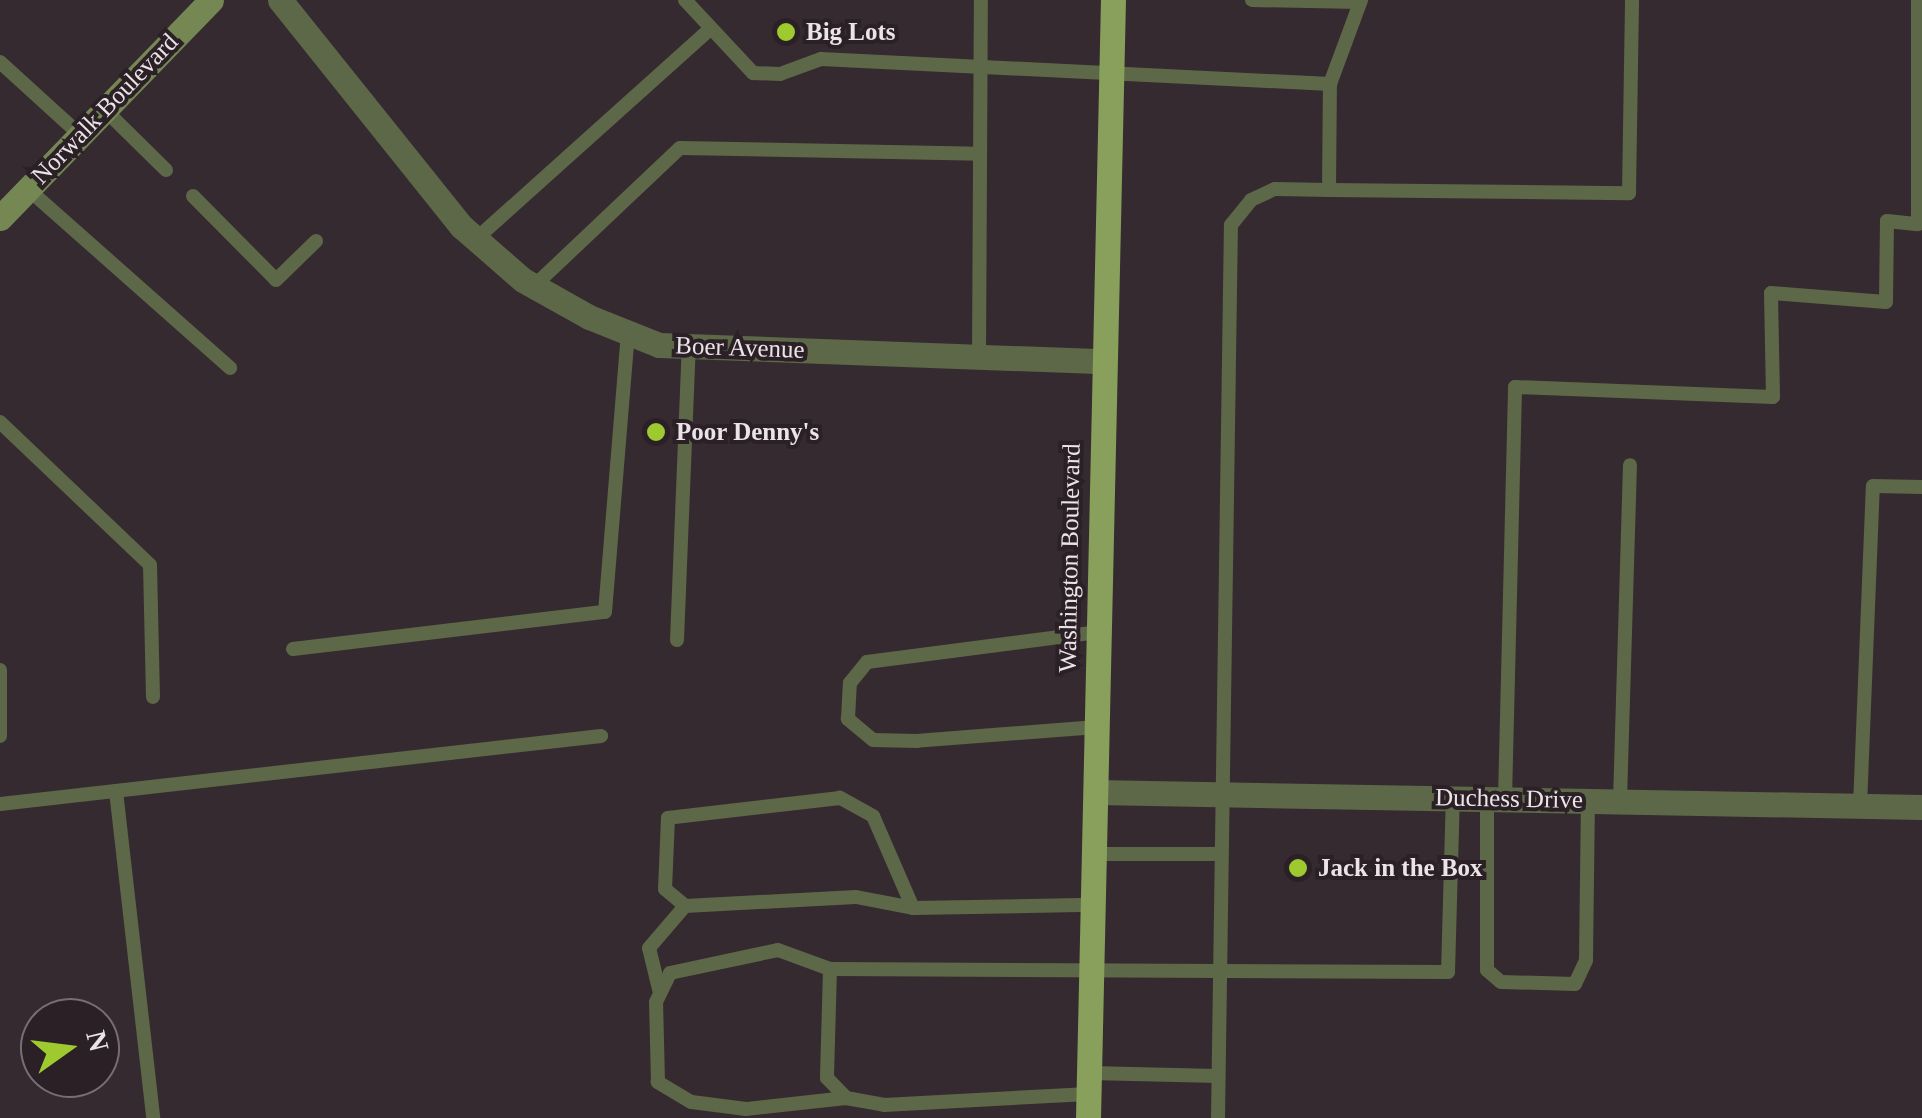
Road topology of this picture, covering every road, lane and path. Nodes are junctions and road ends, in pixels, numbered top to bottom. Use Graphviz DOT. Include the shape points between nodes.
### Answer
graph roads {
  1 [pos="211,0"];
  2 [pos="280,0"];
  3 [pos="685,0"];
  4 [pos="982,0"];
  5 [pos="1112,0"];
  6 [pos="1252,0"];
  7 [pos="1632,0"];
  8 [pos="1918,0"];
  9 [pos="1360,1"];
  10 [pos="709,30"];
  11 [pos="0,62"];
  12 [pos="981,69"];
  13 [pos="1111,75"];
  14 [pos="1330,84"];
  15 [pos="104,109"];
  16 [pos="79,134"];
  17 [pos="980,154"];
  18 [pos="166,170"];
  19 [pos="28,188"];
  20 [pos="1329,190"];
  21 [pos="193,196"];
  22 [pos="0,218"];
  23 [pos="476,240"];
  24 [pos="316,242"];
  25 [pos="534,286"];
  26 [pos="628,333"];
  27 [pos="689,347"];
  28 [pos="978,356"];
  29 [pos="1104,361"];
  30 [pos="230,368"];
  31 [pos="0,422"];
  32 [pos="1630,464"];
  33 [pos="1922,486"];
  34 [pos="1099,632"];
  35 [pos="677,640"];
  36 [pos="292,649"];
  37 [pos="0,670"];
  38 [pos="153,698"];
  39 [pos="1097,727"];
  40 [pos="0,736"];
  41 [pos="601,736"];
  42 [pos="116,791"];
  43 [pos="1096,792"];
  44 [pos="1218,794"];
  45 [pos="1453,798"];
  46 [pos="1496,799"];
  47 [pos="1588,801"];
  48 [pos="1620,802"];
  49 [pos="0,804"];
  50 [pos="1860,806"];
  51 [pos="1922,807"];
  52 [pos="1095,854"];
  53 [pos="1218,854"];
  54 [pos="1093,905"];
  55 [pos="685,906"];
  56 [pos="913,908"];
  57 [pos="830,969"];
  58 [pos="1218,969"];
  59 [pos="1092,972"];
  60 [pos="660,993"];
  61 [pos="1218,1076"];
  62 [pos="1089,1095"];
  63 [pos="846,1098"];
  64 [pos="153,1118"];
  65 [pos="1218,1118"];
  1 -- 15 [label="main road, Norwalk Boulevard"];
  2 -- 23 [label="street, Boer Avenue"];
  3 -- 10 [label="lane"];
  4 -- 12 [label="lane"];
  5 -- 13 [label="main road, Washington Boulevard"];
  6 -- 9 [label="lane"];
  7 -- 20 [label="lane" via="1629,194"];
  8 -- 46 [label="lane" via="1918,224 1887,221 1886,302 1771,294 1773,396 1515,387"];
  9 -- 14 [label="lane"];
  10 -- 12 [label="lane" via="753,73 780,74 820,59"];
  10 -- 23 [label="lane"];
  11 -- 16 [label="lane"];
  12 -- 13 [label="lane"];
  12 -- 17 [label="lane"];
  13 -- 14 [label="lane"];
  13 -- 29 [label="main road, Washington Boulevard"];
  14 -- 20 [label="lane"];
  15 -- 16 [label="main road, Norwalk Boulevard"];
  15 -- 18 [label="lane"];
  16 -- 19 [label="main road, Norwalk Boulevard"];
  17 -- 25 [label="lane" via="680,148"];
  17 -- 28 [label="lane"];
  19 -- 22 [label="main road, Norwalk Boulevard"];
  19 -- 30 [label="lane"];
  20 -- 44 [label="lane" via="1275,189 1251,200 1231,226"];
  21 -- 24 [label="lane" via="276,280"];
  23 -- 25 [label="street, Boer Avenue"];
  25 -- 26 [label="street, Boer Avenue"];
  26 -- 27 [label="street, Boer Avenue"];
  26 -- 36 [label="lane" via="605,612"];
  27 -- 28 [label="street, Boer Avenue"];
  27 -- 35 [label="lane"];
  28 -- 29 [label="street, Boer Avenue"];
  29 -- 34 [label="main road, Washington Boulevard"];
  31 -- 38 [label="lane" via="150,565"];
  32 -- 48 [label="lane"];
  33 -- 50 [label="lane" via="1873,486"];
  34 -- 39 [label="main road, Washington Boulevard"];
  34 -- 39 [label="lane" via="867,662 850,682 848,719 872,740 917,742"];
  37 -- 40 [label="lane"];
  39 -- 43 [label="main road, Washington Boulevard"];
  41 -- 42 [label="lane"];
  42 -- 49 [label="lane"];
  42 -- 64 [label="lane"];
  43 -- 44 [label="street, Duchess Drive"];
  43 -- 52 [label="main road, Washington Boulevard"];
  44 -- 45 [label="street, Duchess Drive"];
  44 -- 53 [label="lane"];
  45 -- 46 [label="street, Duchess Drive"];
  45 -- 58 [label="lane" via="1448,972"];
  46 -- 47 [label="street, Duchess Drive"];
  46 -- 47 [label="lane" via="1486,970 1502,982 1574,984 1586,960"];
  47 -- 48 [label="street, Duchess Drive"];
  48 -- 50 [label="street, Duchess Drive"];
  50 -- 51 [label="street, Duchess Drive"];
  52 -- 53 [label="lane"];
  52 -- 54 [label="main road, Washington Boulevard"];
  53 -- 58 [label="lane"];
  54 -- 56 [label="lane"];
  54 -- 59 [label="main road, Washington Boulevard"];
  55 -- 56 [label="lane" via="856,897"];
  55 -- 56 [label="lane" via="665,889 668,818 840,798 873,816"];
  55 -- 60 [label="lane" via="649,948"];
  57 -- 59 [label="lane"];
  57 -- 60 [label="lane" via="801,954 760,953 670,973"];
  57 -- 63 [label="lane" via="826,1078"];
  58 -- 59 [label="lane"];
  58 -- 61 [label="lane"];
  59 -- 62 [label="main road, Washington Boulevard"];
  60 -- 63 [label="lane" via="658,1082 691,1102 746,1109"];
  61 -- 62 [label="lane"];
  61 -- 65 [label="lane"];
  62 -- 63 [label="lane" via="884,1105"];
}
